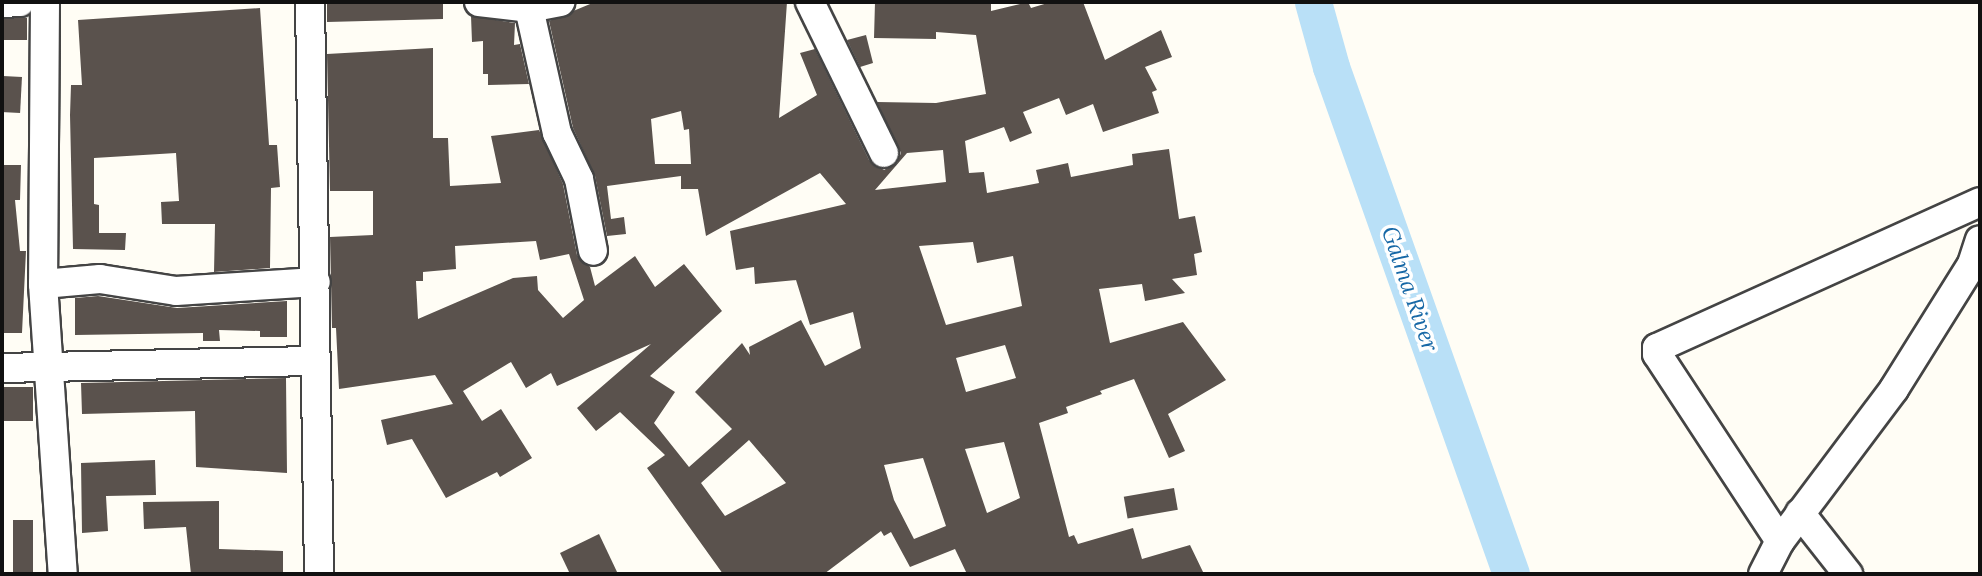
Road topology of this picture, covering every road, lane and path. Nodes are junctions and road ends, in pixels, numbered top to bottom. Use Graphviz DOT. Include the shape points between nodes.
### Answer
graph roads {
  1 [pos="20,2"];
  2 [pos="45,2"];
  3 [pos="310,2"];
  4 [pos="479,2"];
  5 [pos="560,2"];
  6 [pos="810,2"];
  7 [pos="2,3"];
  8 [pos="529,8"];
  9 [pos="884,153"];
  10 [pos="1980,202"];
  11 [pos="1980,240"];
  12 [pos="593,251"];
  13 [pos="316,282"];
  14 [pos="43,284"];
  15 [pos="315,361"];
  16 [pos="49,367"];
  17 [pos="2,369"];
  18 [pos="1800,513"];
  19 [pos="1780,541"];
  20 [pos="63,574"];
  21 [pos="319,574"];
  22 [pos="1763,574"];
  23 [pos="1848,574"];
  1 -- 7 [label="street"];
  2 -- 14 [label="street"];
  3 -- 13 [label="street"];
  4 -- 8 [label="street"];
  5 -- 8 [label="street"];
  6 -- 9 [label="street"];
  8 -- 12 [label="street" via="556,133 579,179"];
  10 -- 19 [label="street" via="1657,348"];
  11 -- 18 [label="street" via="1972,264 1894,389"];
  13 -- 14 [label="street" via="176,291 100,279"];
  13 -- 15 [label="street"];
  14 -- 16 [label="street"];
  15 -- 16 [label="street"];
  15 -- 21 [label="street"];
  16 -- 17 [label="street"];
  16 -- 20 [label="street"];
  18 -- 19 [label="street"];
  18 -- 23 [label="street"];
  19 -- 22 [label="street"];
}
